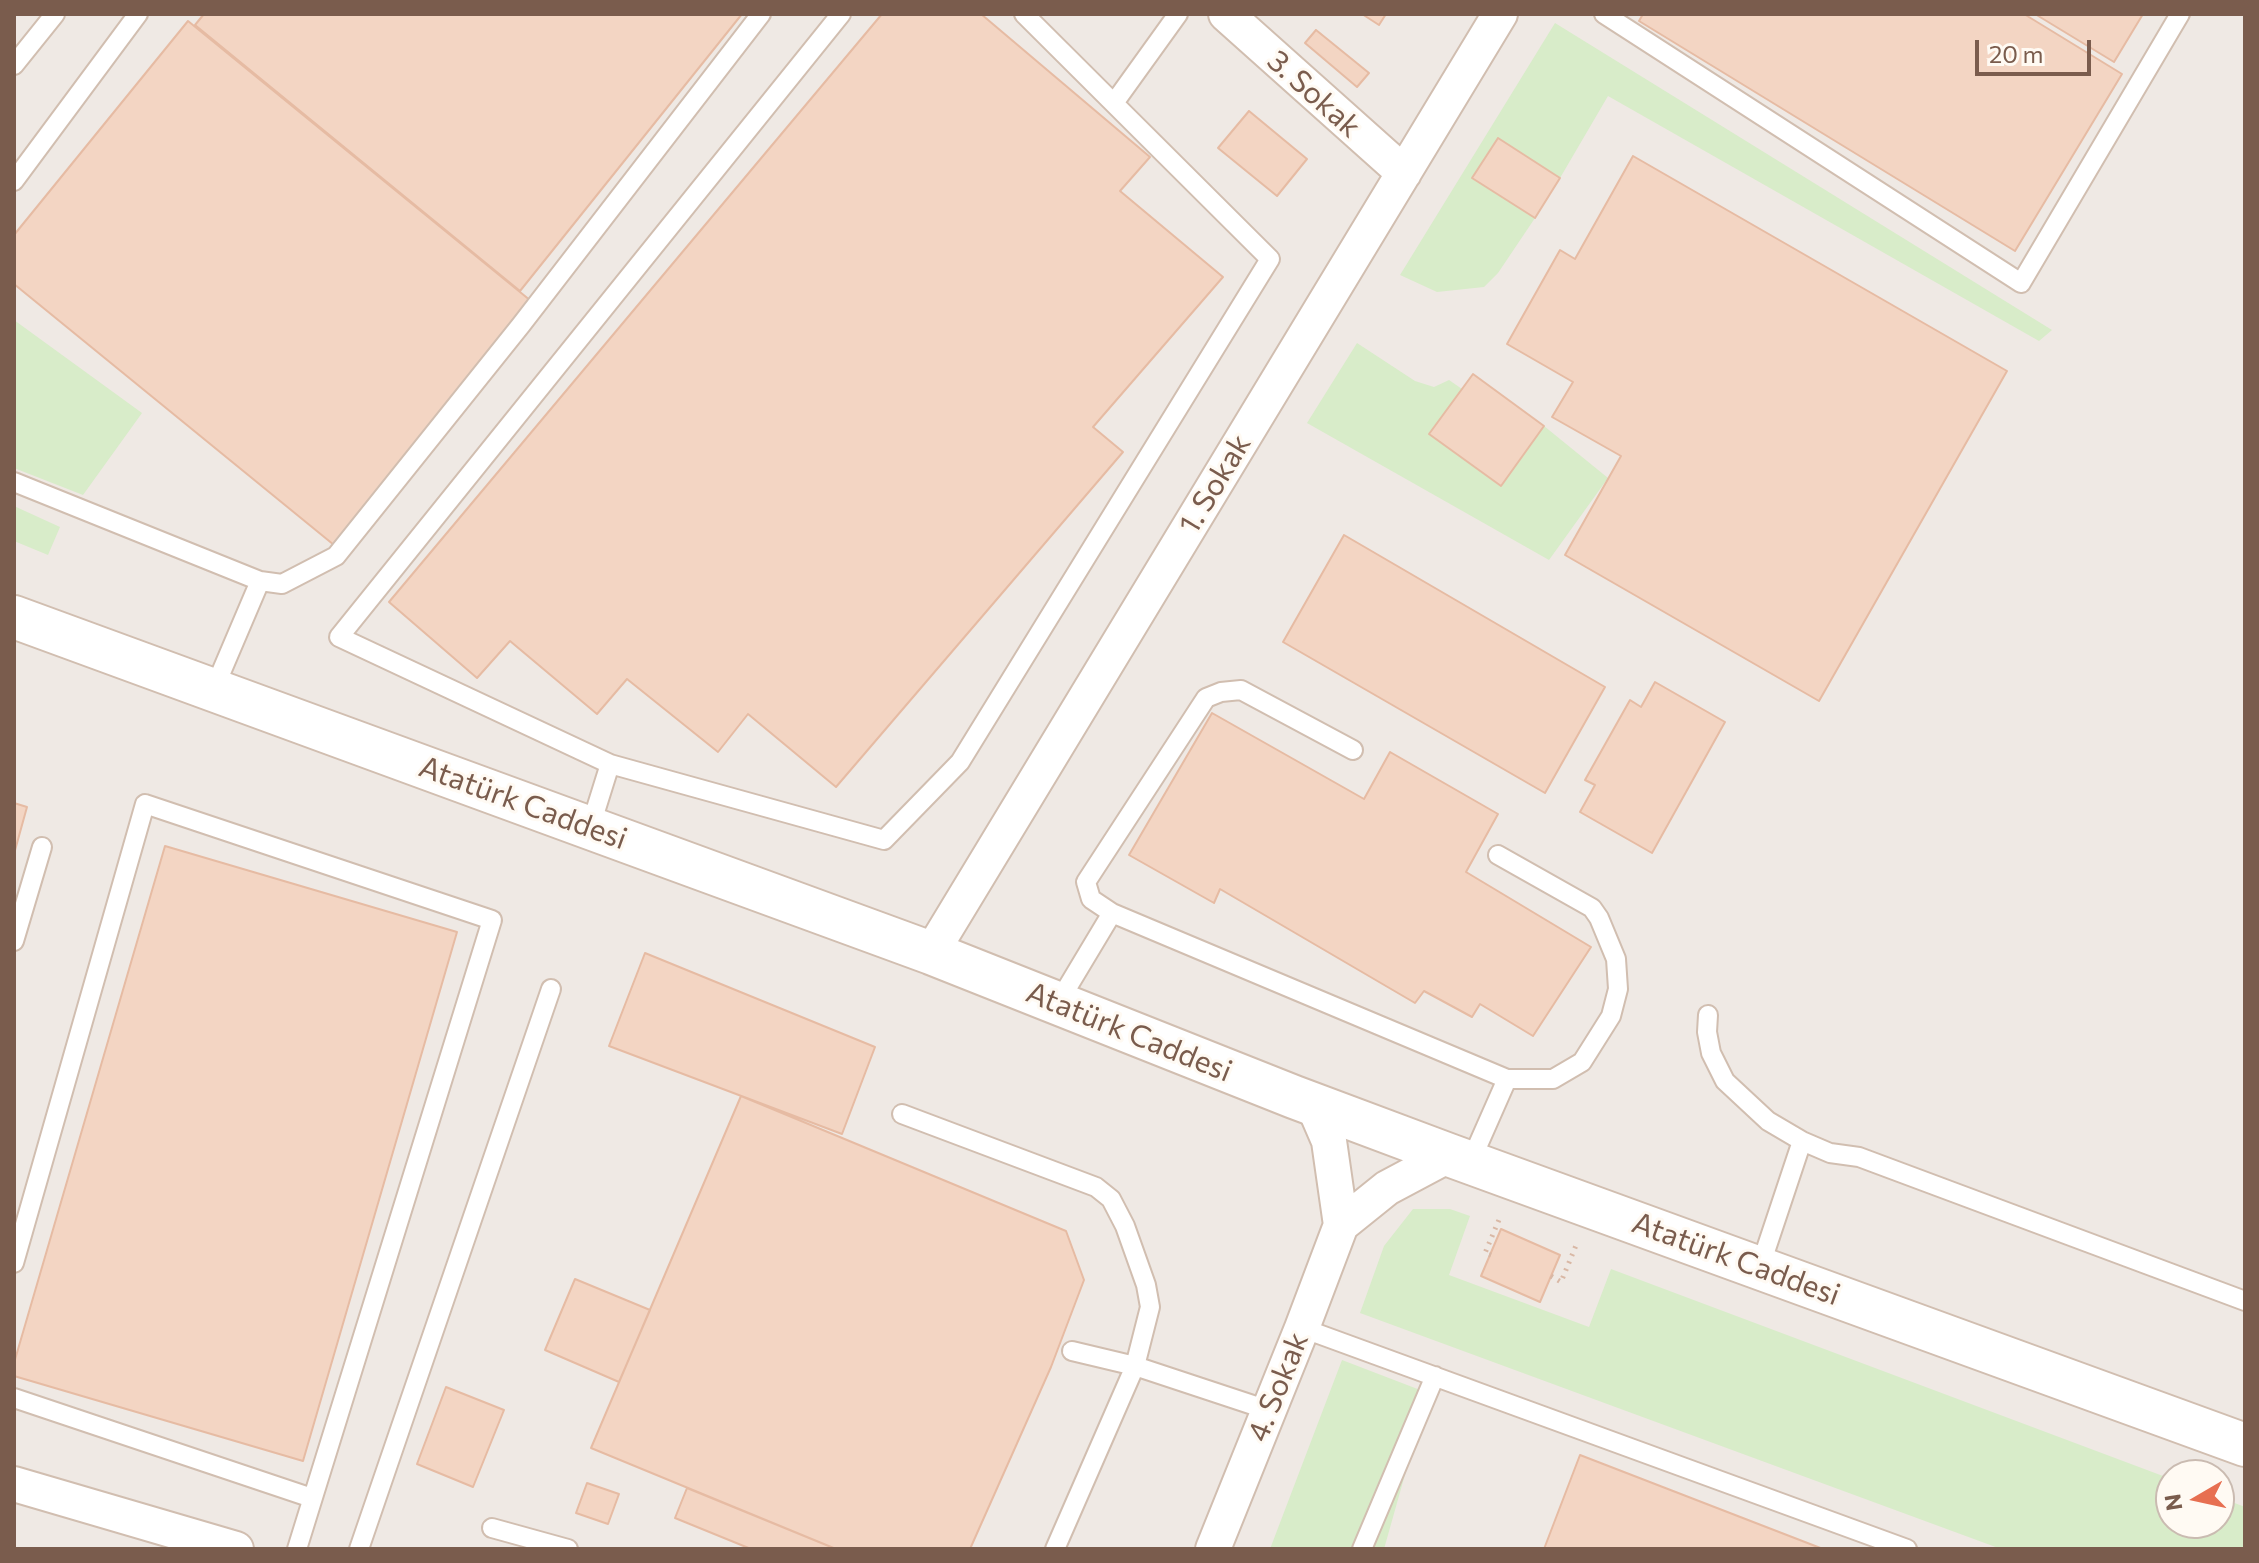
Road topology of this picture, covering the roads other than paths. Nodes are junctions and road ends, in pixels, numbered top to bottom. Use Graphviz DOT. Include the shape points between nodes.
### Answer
graph roads {
  1 [pos="55,14"];
  2 [pos="138,14"];
  3 [pos="761,14"];
  4 [pos="841,14"];
  5 [pos="1024,14"];
  6 [pos="1178,14"];
  7 [pos="1226,14"];
  8 [pos="1604,14"];
  9 [pos="2180,14"];
  10 [pos="1497,15"];
  11 [pos="14,65"];
  12 [pos="1114,103"];
  13 [pos="1404,173"];
  14 [pos="14,181"];
  15 [pos="14,482"];
  16 [pos="260,581"];
  17 [pos="14,617"];
  18 [pos="214,689"];
  19 [pos="1353,750"];
  20 [pos="610,764"];
  21 [pos="590,828"];
  22 [pos="42,847"];
  23 [pos="1498,855"];
  24 [pos="1112,913"];
  25 [pos="14,941"];
  26 [pos="931,953"];
  27 [pos="551,989"];
  28 [pos="1058,1003"];
  29 [pos="1708,1015"];
  30 [pos="1507,1079"];
  31 [pos="1313,1104"];
  32 [pos="902,1114"];
  33 [pos="1802,1141"];
  34 [pos="1460,1159"];
  35 [pos="1341,1225"];
  36 [pos="14,1263"];
  37 [pos="1760,1267"];
  38 [pos="2245,1301"];
  39 [pos="1302,1328"];
  40 [pos="1072,1351"];
  41 [pos="1135,1366"];
  42 [pos="1435,1376"];
  43 [pos="14,1398"];
  44 [pos="1268,1410"];
  45 [pos="2245,1445"];
  46 [pos="14,1484"];
  47 [pos="312,1498"];
  48 [pos="492,1528"];
  49 [pos="236,1549"];
  50 [pos="297,1549"];
  51 [pos="359,1549"];
  52 [pos="568,1549"];
  53 [pos="1055,1549"];
  54 [pos="1213,1549"];
  55 [pos="1362,1549"];
  56 [pos="1907,1549"];
  1 -- 11 [label="lane"];
  2 -- 14 [label="lane"];
  3 -- 16 [label="lane" via="336,556 282,584"];
  4 -- 20 [label="lane" via="339,637"];
  5 -- 12 [label="lane"];
  6 -- 12 [label="lane"];
  7 -- 13 [label="street, 3. Sokak"];
  8 -- 9 [label="lane" via="2021,283"];
  10 -- 13 [label="street, 1. Sokak"];
  12 -- 20 [label="lane" via="1270,259 960,762 884,840"];
  13 -- 26 [label="street, 1. Sokak"];
  15 -- 16 [label="lane"];
  16 -- 18 [label="lane"];
  17 -- 18 [label="street, Atatürk Caddesi"];
  18 -- 21 [label="street, Atatürk Caddesi"];
  19 -- 24 [label="lane" via="1241,690 1206,698 1086,882 1091,899"];
  20 -- 21 [label="lane"];
  21 -- 26 [label="street, Atatürk Caddesi"];
  22 -- 25 [label="lane"];
  23 -- 30 [label="lane" via="1592,908 1616,959 1618,989 1611,1016 1582,1062 1553,1079"];
  24 -- 28 [label="lane"];
  24 -- 30 [label="lane"];
  26 -- 28 [label="street, Atatürk Caddesi"];
  27 -- 51 [label="lane"];
  28 -- 31 [label="street, Atatürk Caddesi"];
  29 -- 33 [label="lane" via="1711,1053 1725,1081 1768,1121"];
  30 -- 34 [label="lane"];
  31 -- 34 [label="street, Atatürk Caddesi"];
  31 -- 35 [label="street" via="1329,1141"];
  32 -- 41 [label="lane" via="1096,1187 1111,1199 1150,1307"];
  33 -- 37 [label="lane"];
  33 -- 38 [label="lane" via="1859,1157"];
  34 -- 35 [label="street" via="1401,1179"];
  34 -- 37 [label="street, Atatürk Caddesi"];
  35 -- 39 [label="street, 4. Sokak"];
  36 -- 47 [label="lane" via="145,804 492,920"];
  37 -- 45 [label="street, Atatürk Caddesi"];
  39 -- 42 [label="lane"];
  39 -- 44 [label="street, 4. Sokak"];
  40 -- 41 [label="lane"];
  41 -- 44 [label="lane"];
  41 -- 53 [label="lane"];
  42 -- 55 [label="lane"];
  42 -- 56 [label="lane"];
  43 -- 47 [label="lane"];
  44 -- 54 [label="street, 4. Sokak"];
  46 -- 49 [label="street"];
  47 -- 50 [label="lane"];
  48 -- 52 [label="lane"];
}
